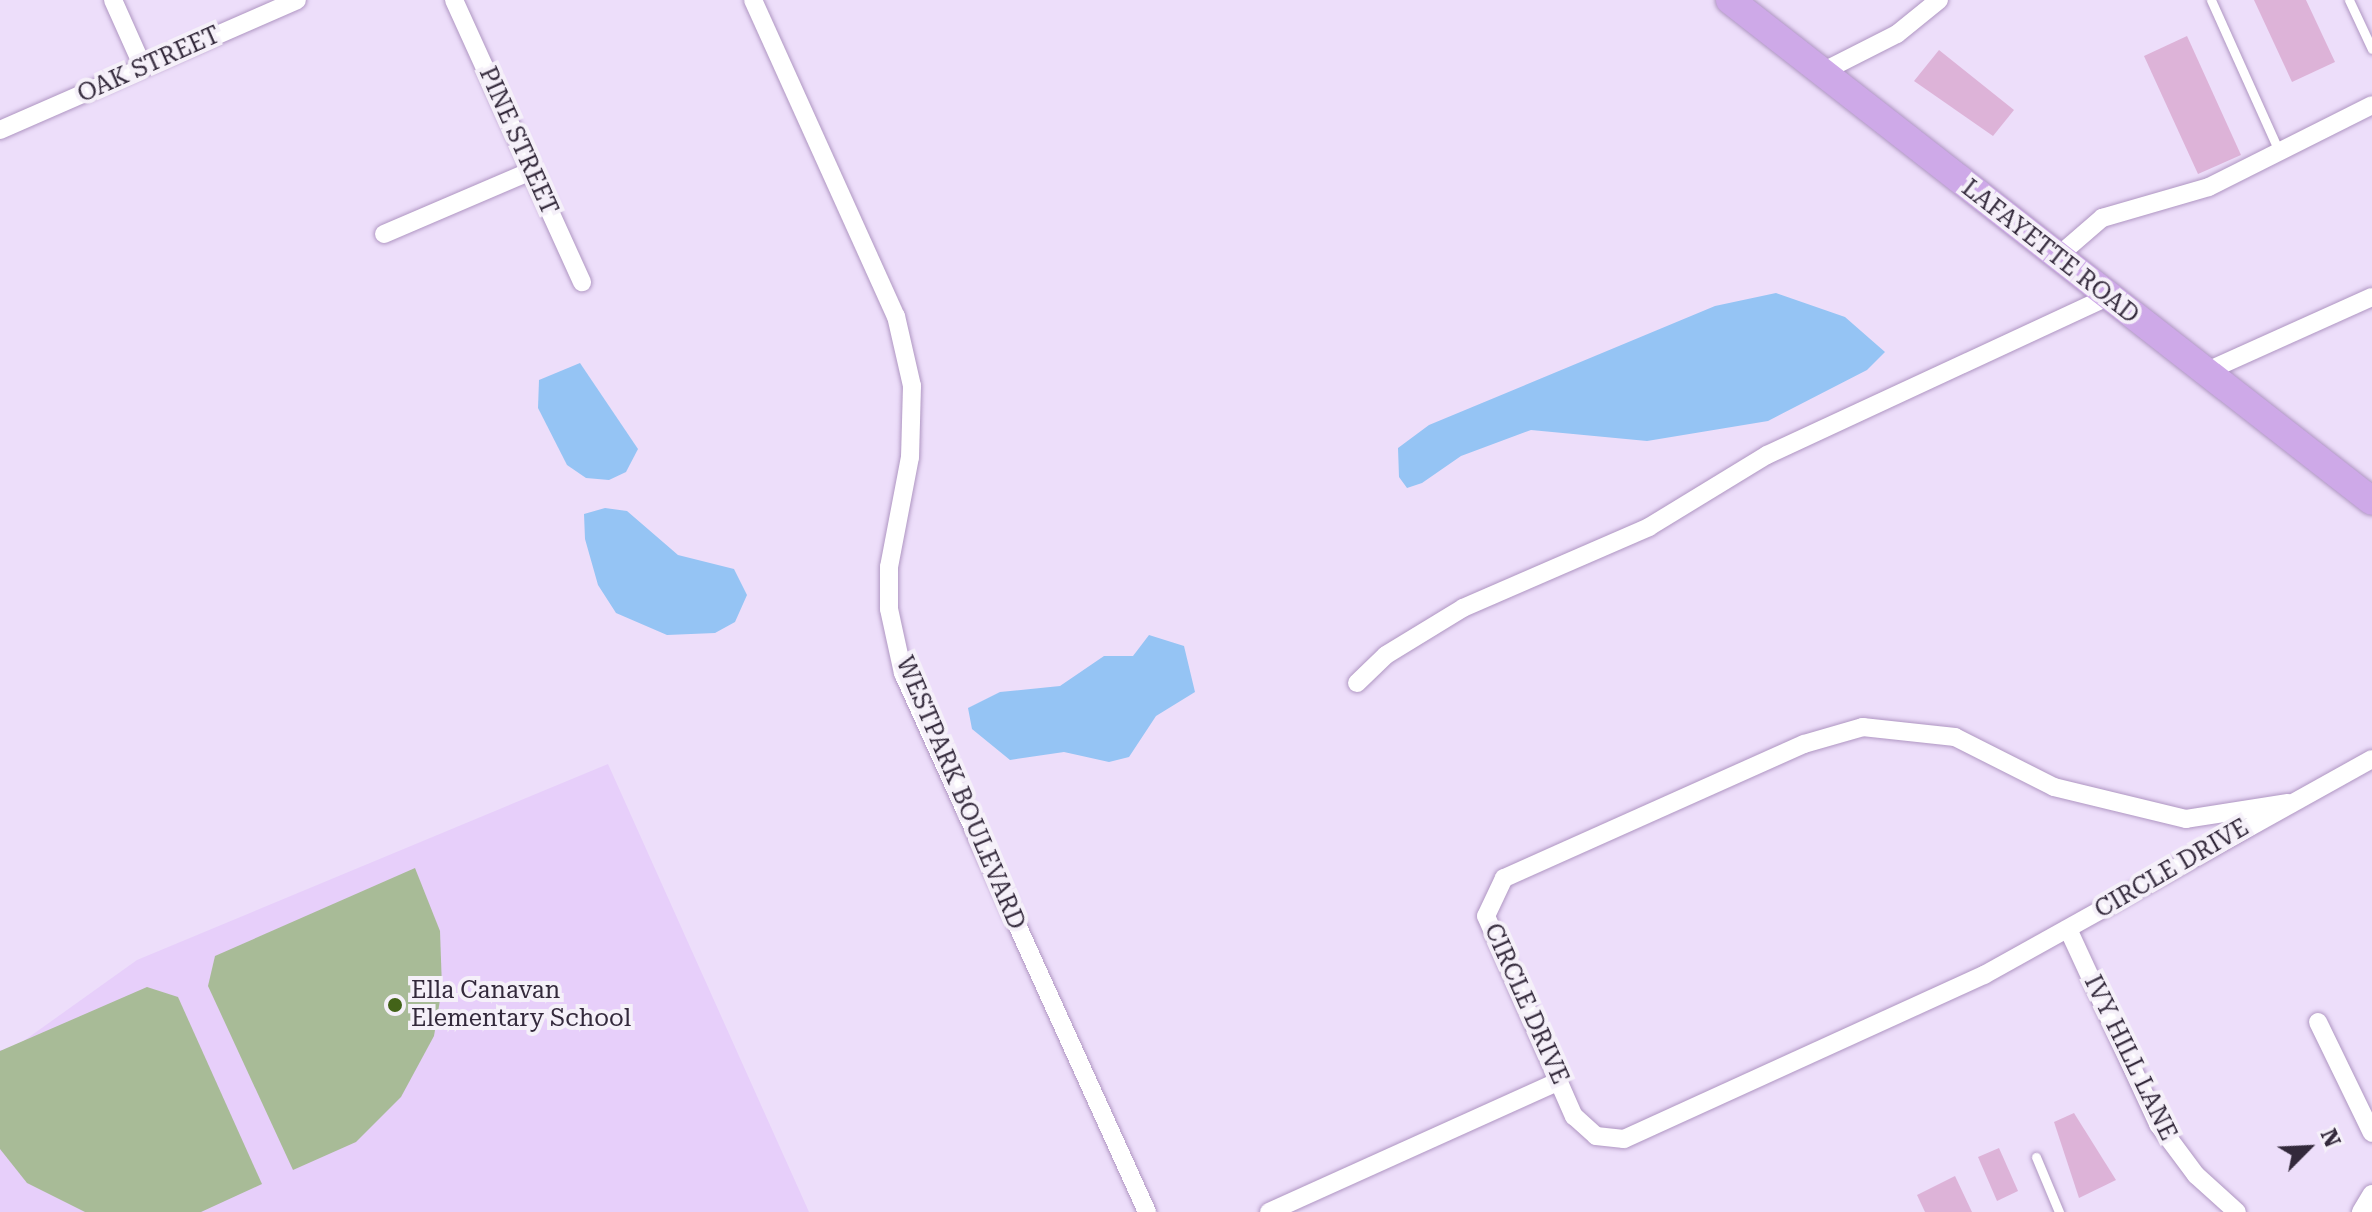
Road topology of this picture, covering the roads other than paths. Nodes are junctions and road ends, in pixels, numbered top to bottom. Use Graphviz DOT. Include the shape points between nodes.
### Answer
graph roads {
  1 [pos="113,0"];
  2 [pos="297,0"];
  3 [pos="454,0"];
  4 [pos="753,0"];
  5 [pos="1730,0"];
  6 [pos="1939,0"];
  7 [pos="2211,0"];
  8 [pos="2349,0"];
  9 [pos="2372,49"];
  10 [pos="143,67"];
  11 [pos="1822,72"];
  12 [pos="2372,105"];
  13 [pos="0,130"];
  14 [pos="2279,151"];
  15 [pos="531,171"];
  16 [pos="384,234"];
  17 [pos="2057,257"];
  18 [pos="582,282"];
  19 [pos="2107,297"];
  20 [pos="2372,297"];
  21 [pos="2205,372"];
  22 [pos="2372,501"];
  23 [pos="1357,683"];
  24 [pos="2372,759"];
  25 [pos="2288,803"];
  26 [pos="2068,929"];
  27 [pos="2318,1022"];
  28 [pos="1559,1081"];
  29 [pos="2372,1133"];
  30 [pos="2036,1157"];
  31 [pos="2372,1194"];
  32 [pos="2217,1206"];
  33 [pos="1147,1212"];
  34 [pos="1269,1212"];
  35 [pos="2059,1212"];
  36 [pos="2237,1212"];
  37 [pos="2361,1212"];
  1 -- 10 [label="street"];
  2 -- 10 [label="street, OAK STREET"];
  3 -- 15 [label="street, PINE STREET"];
  4 -- 33 [label="street, WESTPARK BOULEVARD" via="896,316 912,386 910,457 889,567 889,609 903,673"];
  5 -- 11 [label="main road, LAFAYETTE ROAD"];
  6 -- 11 [label="street" via="1907,28"];
  7 -- 14 [label="lane"];
  8 -- 9 [label="lane"];
  10 -- 13 [label="street, OAK STREET"];
  11 -- 17 [label="main road, LAFAYETTE ROAD"];
  12 -- 14 [label="street"];
  14 -- 17 [label="street" via="2188,195 2102,218"];
  15 -- 16 [label="street"];
  15 -- 18 [label="street, PINE STREET"];
  17 -- 19 [label="main road, LAFAYETTE ROAD"];
  19 -- 21 [label="main road, LAFAYETTE ROAD"];
  19 -- 23 [label="street" via="1767,455 1649,527 1463,608 1386,655"];
  20 -- 21 [label="street"];
  21 -- 22 [label="main road, LAFAYETTE ROAD"];
  24 -- 25 [label="street, CIRCLE DRIVE"];
  25 -- 26 [label="street, CIRCLE DRIVE"];
  25 -- 28 [label="street, CIRCLE DRIVE" via="2186,819 2054,787 1925,729 1863,727 1818,739 1493,888 1490,930"];
  26 -- 28 [label="street, CIRCLE DRIVE" via="1984,975 1624,1139 1584,1129"];
  26 -- 32 [label="street, IVY HILL LANE" via="2158,1124"];
  27 -- 29 [label="street"];
  28 -- 34 [label="street"];
  30 -- 35 [label="lane"];
  31 -- 37 [label="street"];
  32 -- 36 [label="street, IVY HILL LANE"];
}
